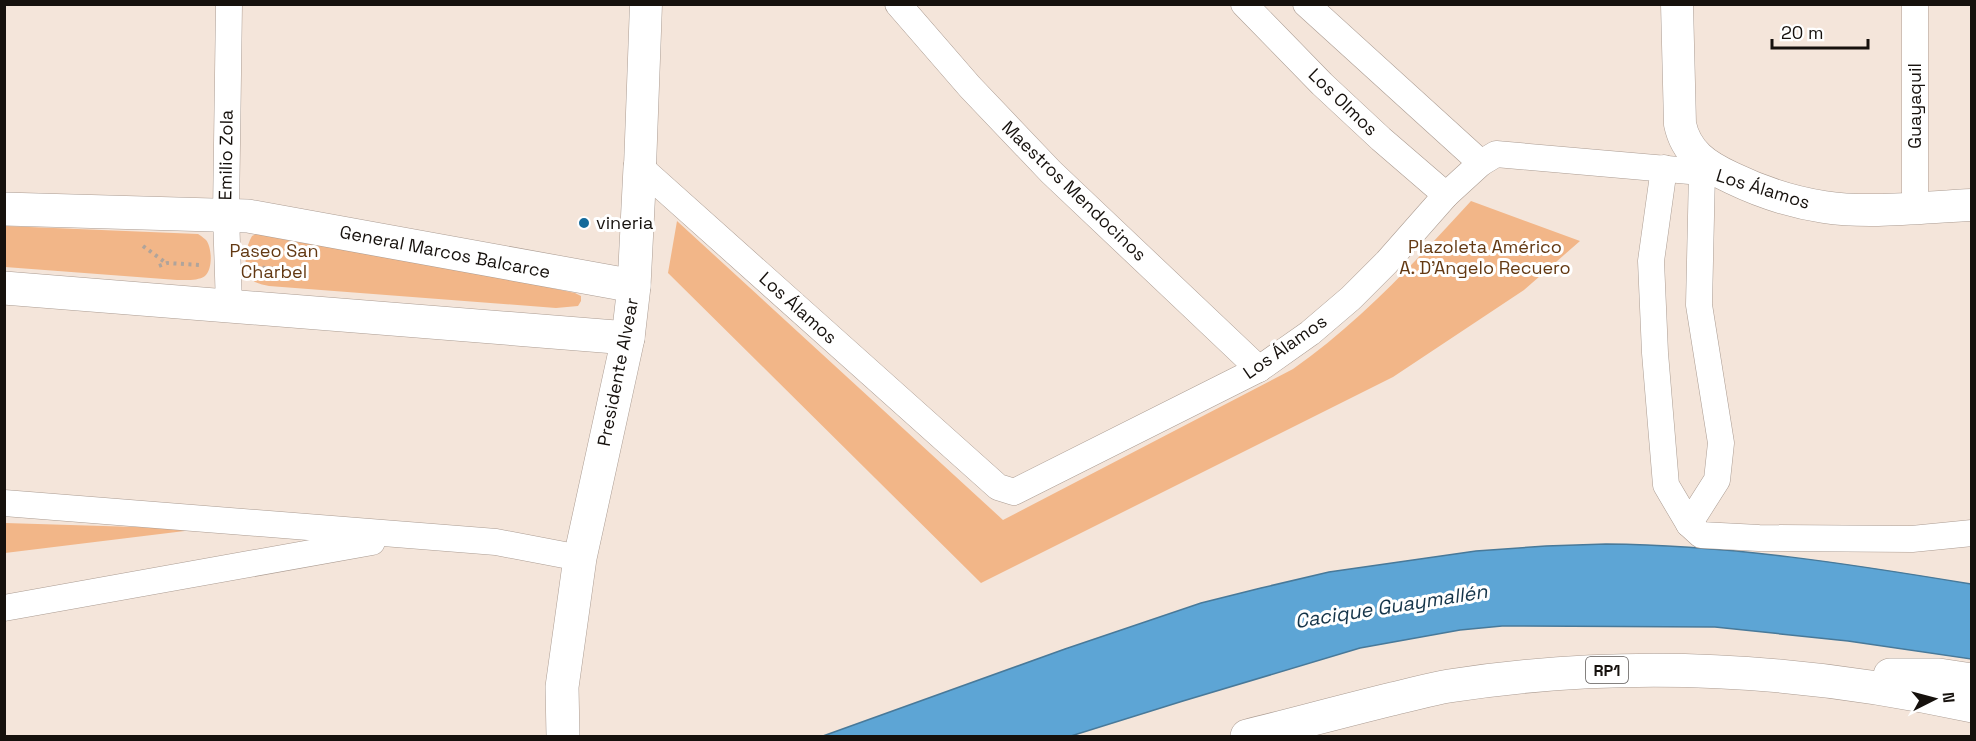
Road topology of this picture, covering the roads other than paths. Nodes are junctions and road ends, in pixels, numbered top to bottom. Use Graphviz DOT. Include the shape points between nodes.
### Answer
graph roads {
  1 [pos="229,4"];
  2 [pos="646,4"];
  3 [pos="898,4"];
  4 [pos="1244,4"];
  5 [pos="1306,4"];
  6 [pos="1677,4"];
  7 [pos="1915,4"];
  8 [pos="1481,163"];
  9 [pos="640,167"];
  10 [pos="1664,168"];
  11 [pos="1713,173"];
  12 [pos="1446,195"];
  13 [pos="1971,205"];
  14 [pos="1915,208"];
  15 [pos="4,209"];
  16 [pos="226,214"];
  17 [pos="634,286"];
  18 [pos="4,288"];
  19 [pos="229,306"];
  20 [pos="628,338"];
  21 [pos="1259,369"];
  22 [pos="4,503"];
  23 [pos="1689,524"];
  24 [pos="1971,533"];
  25 [pos="408,535"];
  26 [pos="580,558"];
  27 [pos="4,609"];
  28 [pos="1781,676"];
  29 [pos="1971,680"];
  30 [pos="1971,706"];
  31 [pos="563,736"];
  32 [pos="1247,736"];
  1 -- 16 [label="street, Emilio Zola"];
  2 -- 9 [label="street, Presidente Alvear"];
  3 -- 21 [label="street, Maestros Mendocinos" via="969,87 1052,172"];
  4 -- 12 [label="street, Los Olmos" via="1330,92"];
  5 -- 8 [label="street"];
  6 -- 11 [label="street" via="1682,135 1687,146"];
  7 -- 14 [label="street, Guayaquil"];
  8 -- 10 [label="street, Los Álamos" via="1496,154"];
  8 -- 12 [label="street, Los Álamos"];
  9 -- 17 [label="main road, Presidente Alvear"];
  9 -- 21 [label="street, Los Álamos" via="998,487 1014,492"];
  10 -- 11 [label="street, Los Álamos"];
  10 -- 23 [label="street" via="1651,261 1655,353 1666,485"];
  11 -- 14 [label="street, Los Álamos" via="1757,190 1826,208"];
  11 -- 23 [label="street" via="1699,305 1721,443 1717,480"];
  12 -- 21 [label="street, Los Álamos" via="1351,298"];
  13 -- 14 [label="street, Los Álamos"];
  15 -- 16 [label="main road, General Marcos Balcarce"];
  16 -- 17 [label="main road, General Marcos Balcarce" via="272,219"];
  16 -- 19 [label="street, Emilio Zola"];
  17 -- 20 [label="main road, Presidente Alvear"];
  18 -- 19 [label="main road"];
  19 -- 20 [label="main road"];
  20 -- 26 [label="main road, Presidente Alvear"];
  22 -- 25 [label="street"];
  23 -- 24 [label="street" via="1701,535 1759,538 1912,539"];
  25 -- 26 [label="street" via="496,542"];
  25 -- 27 [label="street"];
  26 -- 31 [label="main road, Presidente Alvear" via="562,687"];
  28 -- 29 [label="main road" via="1939,675"];
  28 -- 30 [label="main road, RP1" via="1860,685"];
  28 -- 32 [label="main road, RP1" via="1653,669 1532,675 1447,686"];
}
